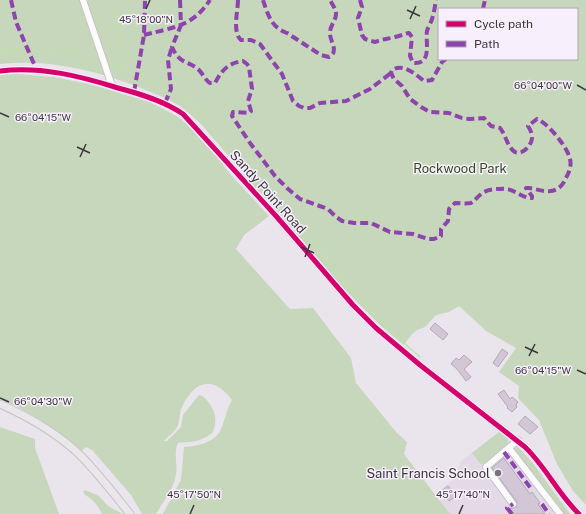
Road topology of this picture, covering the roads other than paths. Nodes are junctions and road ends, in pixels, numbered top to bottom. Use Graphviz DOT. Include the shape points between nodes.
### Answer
graph roads {
  1 [pos="83,0"];
  2 [pos="0,71"];
  3 [pos="112,86"];
  4 [pos="0,404"];
  5 [pos="518,440"];
  6 [pos="509,448"];
  7 [pos="513,504"];
  8 [pos="130,514"];
  9 [pos="560,514"];
  10 [pos="579,514"];
  1 -- 3 [label="street"];
  2 -- 3 [label="street, Sandy Point Road" via="52,72"];
  3 -- 5 [label="street, Sandy Point Road" via="151,98 183,114 353,305 420,365"];
  4 -- 8 [label="main road" via="42,426 72,448"];
  5 -- 6 [label="street"];
  5 -- 10 [label="street, Sandy Point Road" via="538,460"];
  6 -- 7 [label="street" via="486,467"];
  6 -- 9 [label="street"];
}
